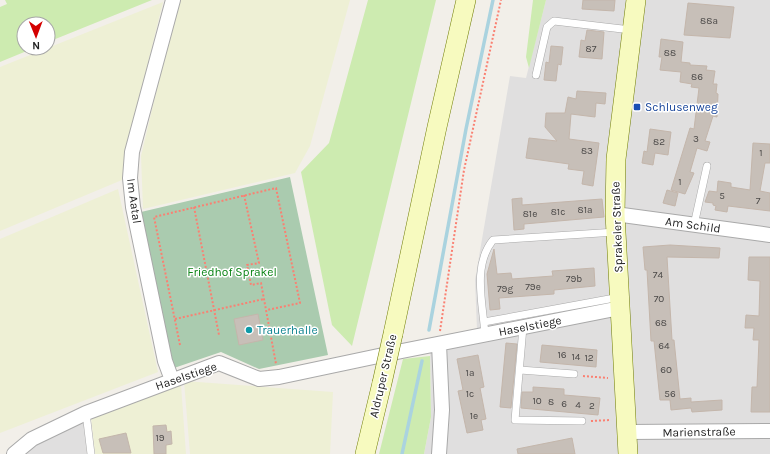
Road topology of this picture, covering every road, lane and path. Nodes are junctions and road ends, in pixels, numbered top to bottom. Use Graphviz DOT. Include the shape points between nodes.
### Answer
graph roads {
  1 [pos="173,0"];
  2 [pos="466,0"];
  3 [pos="501,0"];
  4 [pos="636,0"];
  5 [pos="632,30"];
  6 [pos="536,75"];
  7 [pos="707,166"];
  8 [pos="244,195"];
  9 [pos="194,207"];
  10 [pos="616,223"];
  11 [pos="694,225"];
  12 [pos="770,235"];
  13 [pos="264,300"];
  14 [pos="620,302"];
  15 [pos="214,310"];
  16 [pos="267,310"];
  17 [pos="175,319"];
  18 [pos="523,327"];
  19 [pos="485,328"];
  20 [pos="219,334"];
  21 [pos="439,344"];
  22 [pos="180,345"];
  23 [pos="277,365"];
  24 [pos="520,370"];
  25 [pos="574,374"];
  26 [pos="624,379"];
  27 [pos="172,380"];
  28 [pos="86,413"];
  29 [pos="582,421"];
  30 [pos="627,426"];
  31 [pos="770,431"];
  32 [pos="14,454"];
  33 [pos="91,454"];
  34 [pos="365,454"];
  35 [pos="439,454"];
  36 [pos="628,454"];
  1 -- 27 [label="street, Im Aatal" via="132,152 130,178 133,207 155,315"];
  2 -- 34 [label="main road, Aldruper Straße, bridge"];
  3 -- 21 [label="path" via="464,170"];
  4 -- 5 [label="main road, Sprakeler Straße"];
  5 -- 6 [label="lane" via="554,21 547,27"];
  5 -- 10 [label="main road, Sprakeler Straße" via="616,159"];
  7 -- 11 [label="lane"];
  8 -- 9 [label="path"];
  8 -- 13 [label="path" via="259,263 247,265 251,285 261,283"];
  8 -- 16 [label="path" via="276,188 300,303"];
  9 -- 15 [label="path"];
  9 -- 17 [label="path" via="154,217"];
  10 -- 11 [label="street, Am Schild"];
  10 -- 14 [label="main road, Sprakeler Straße"];
  10 -- 19 [label="lane" via="493,240 486,248 479,276"];
  11 -- 12 [label="street, Am Schild"];
  13 -- 15 [label="path"];
  13 -- 16 [label="path"];
  14 -- 18 [label="street, Haselstiege"];
  14 -- 19 [label="lane"];
  14 -- 26 [label="main road, Sprakeler Straße"];
  15 -- 17 [label="path"];
  15 -- 20 [label="path"];
  16 -- 23 [label="path"];
  17 -- 22 [label="path"];
  18 -- 19 [label="street, Haselstiege"];
  18 -- 24 [label="lane"];
  19 -- 21 [label="street, Haselstiege"];
  21 -- 27 [label="street, Haselstiege" via="279,377 259,378 219,363"];
  21 -- 35 [label="street" via="442,410"];
  24 -- 25 [label="lane"];
  24 -- 29 [label="lane" via="515,420"];
  25 -- 26 [label="path"];
  26 -- 30 [label="main road, Sprakeler Straße"];
  27 -- 28 [label="street, Haselstiege"];
  28 -- 32 [label="street, Haselstiege" via="32,439"];
  28 -- 33 [label="lane"];
  29 -- 30 [label="path"];
  30 -- 31 [label="street, Marienstraße"];
  30 -- 36 [label="main road, Sprakeler Straße"];
}
